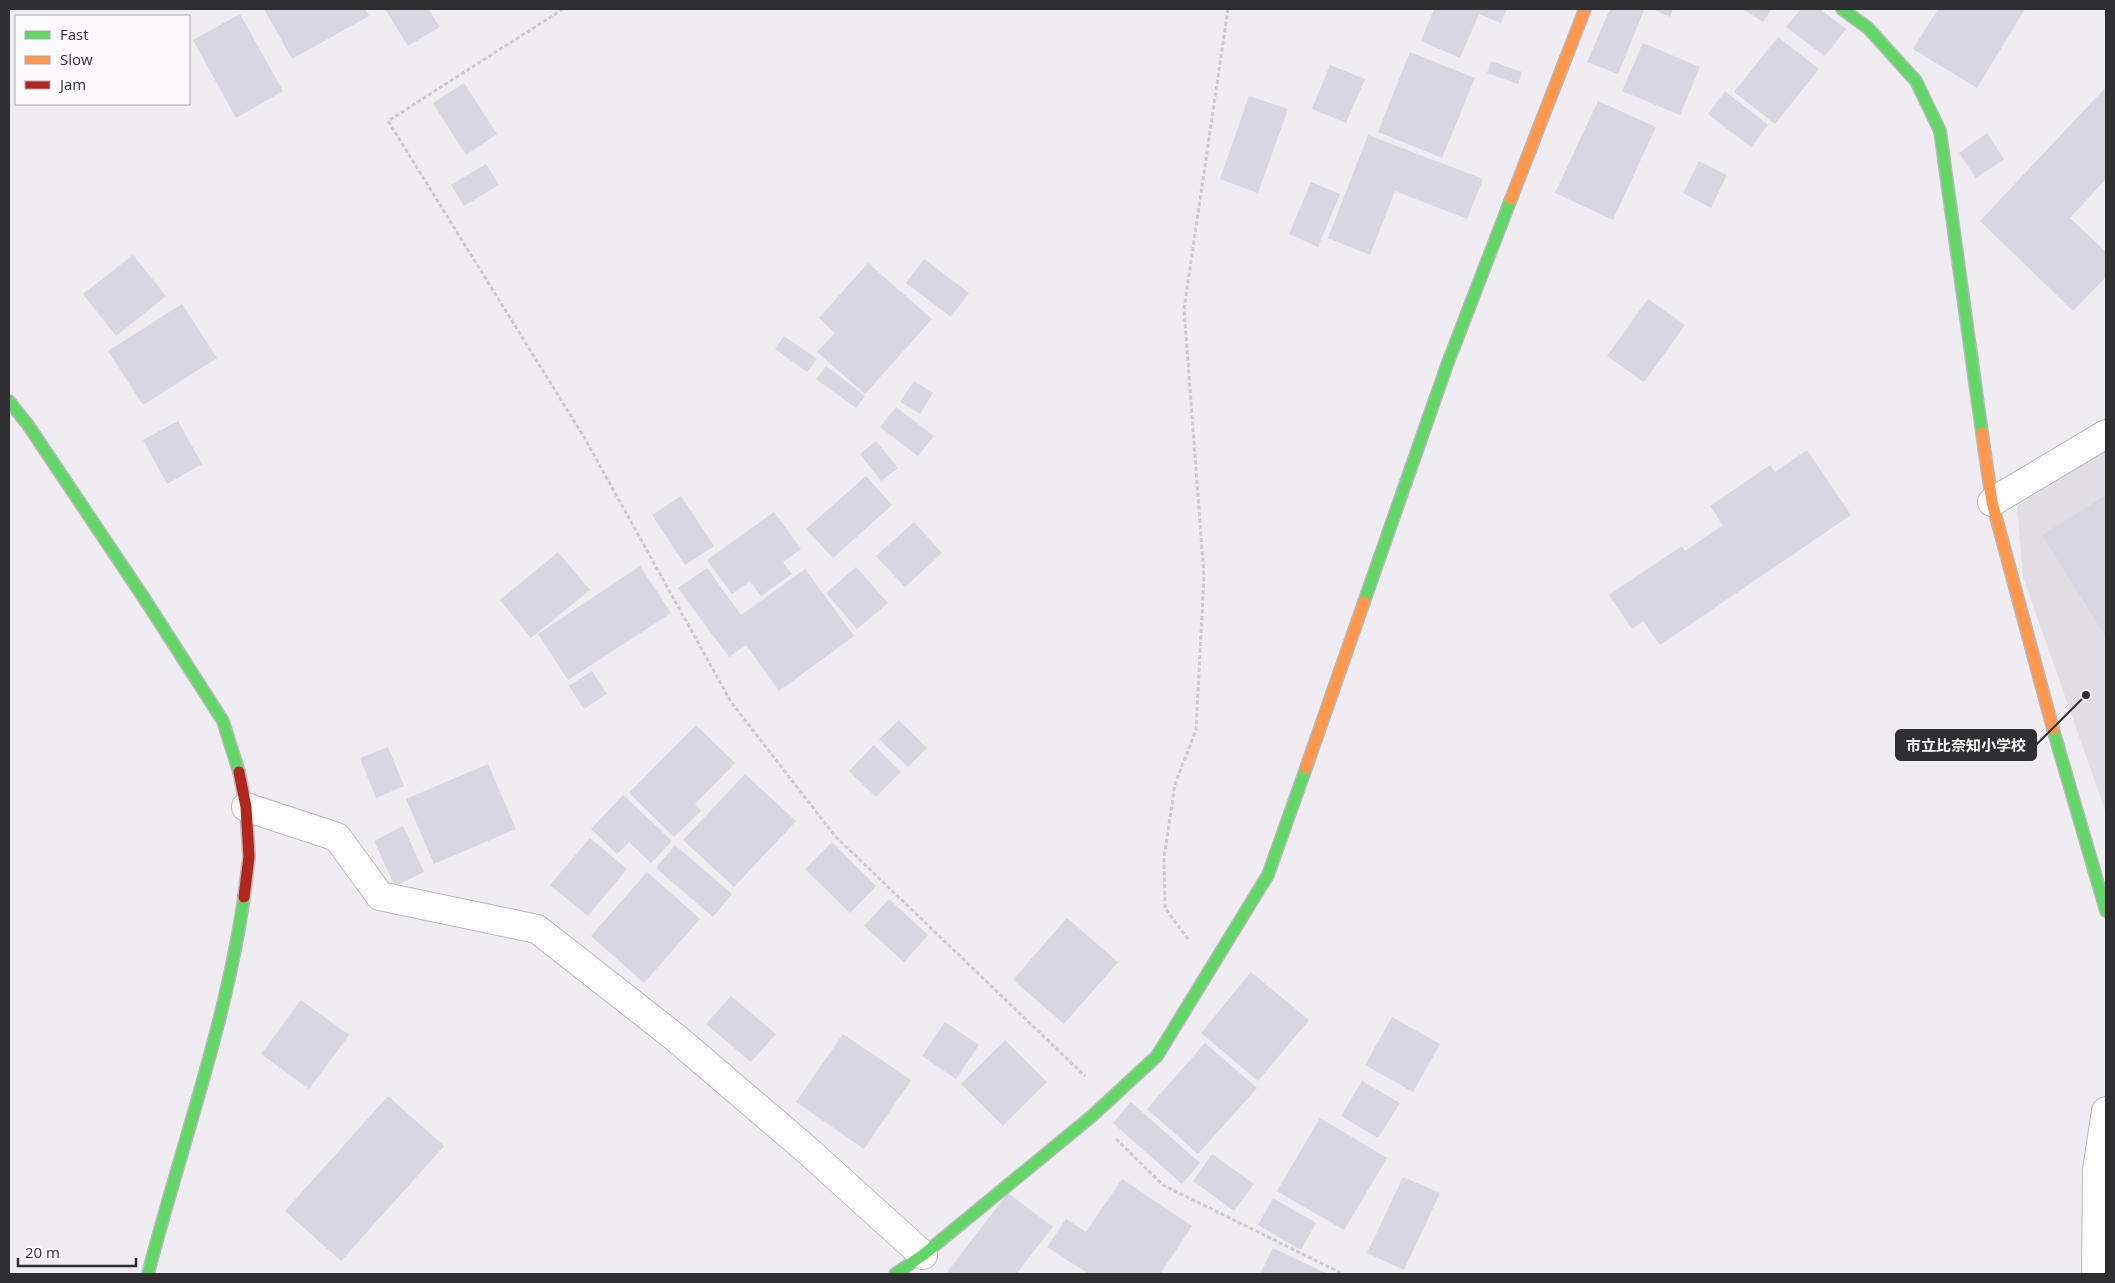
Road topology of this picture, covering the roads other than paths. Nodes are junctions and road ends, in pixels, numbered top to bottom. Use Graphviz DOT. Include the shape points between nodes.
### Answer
graph roads {
  1 [pos="1585,9"];
  2 [pos="1842,9"];
  3 [pos="9,401"];
  4 [pos="2106,434"];
  5 [pos="1992,502"];
  6 [pos="246,807"];
  7 [pos="2106,911"];
  8 [pos="2106,1111"];
  9 [pos="923,1255"];
  10 [pos="148,1274"];
  11 [pos="896,1274"];
  12 [pos="2096,1274"];
  1 -- 9 [label="street" via="1447,365 1268,875 1158,1056 1092,1116"];
  2 -- 5 [label="street" via="1868,28 1916,81 1940,131"];
  3 -- 6 [label="street" via="223,720"];
  4 -- 5 [label="street"];
  5 -- 7 [label="street" via="2041,688"];
  6 -- 9 [label="street" via="337,837 380,896 537,929 676,1038"];
  6 -- 10 [label="street" via="249,857 238,937 202,1083 166,1201"];
  8 -- 12 [label="street" via="2097,1170"];
  9 -- 11 [label="street"];
}
